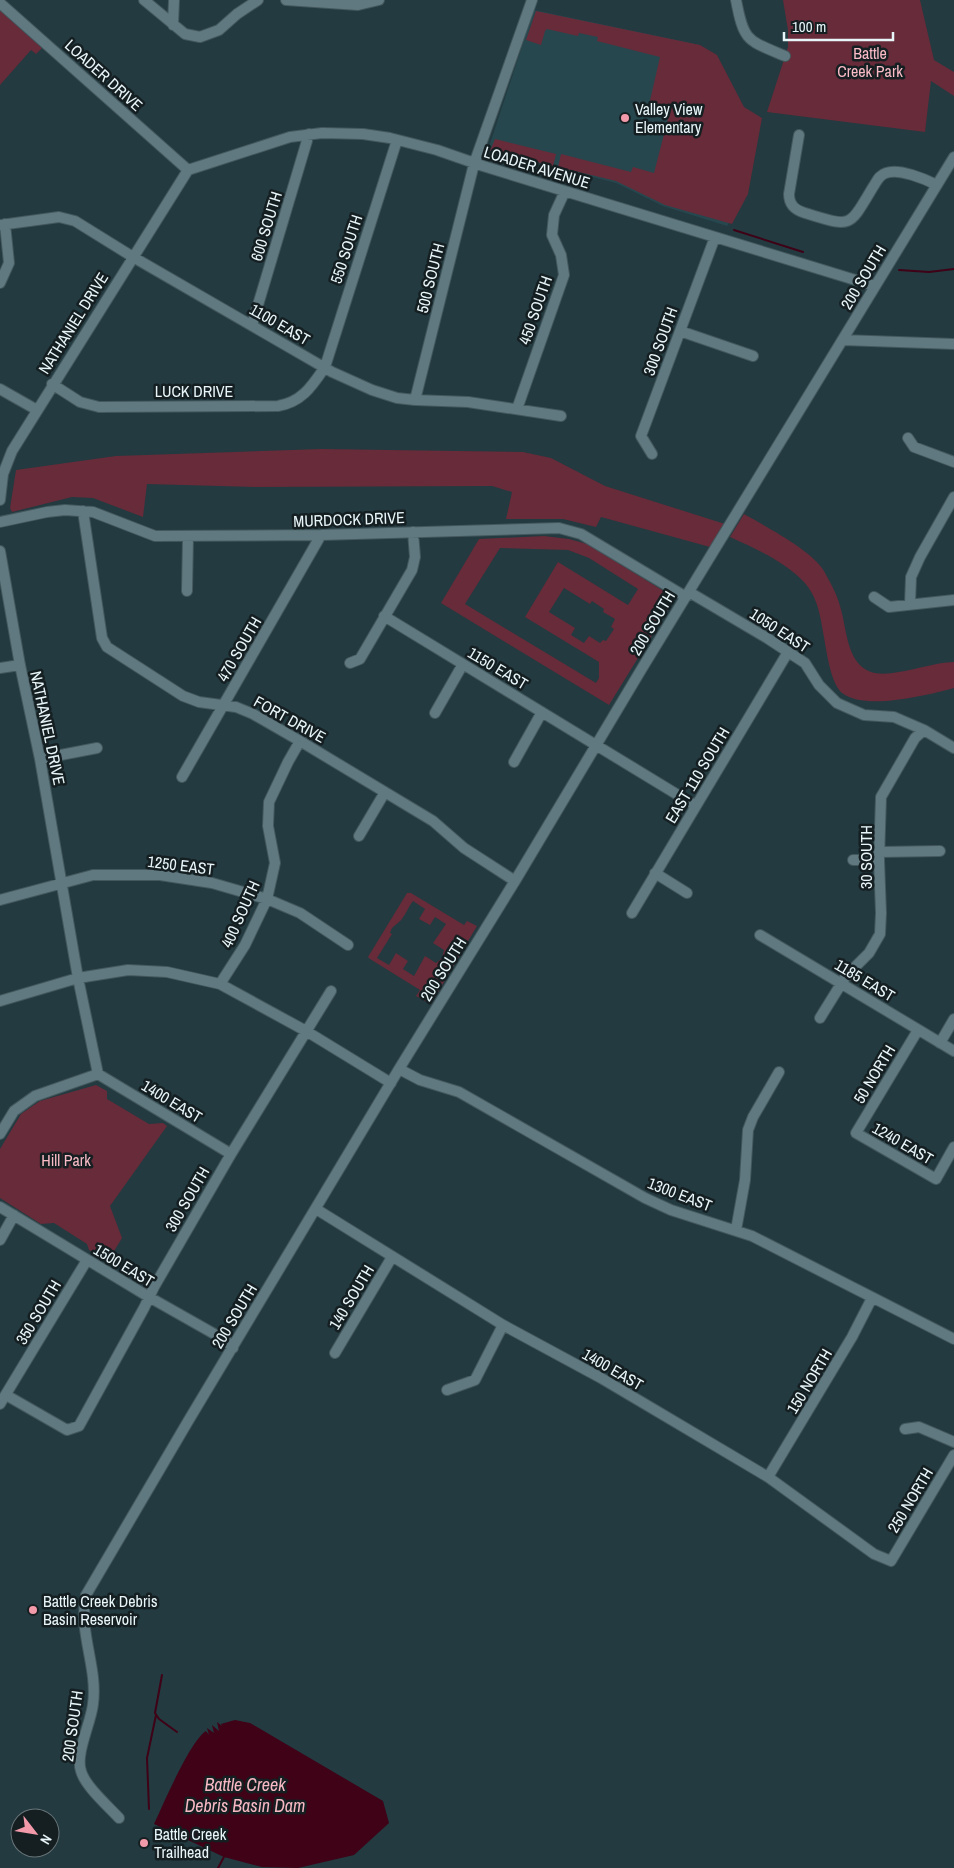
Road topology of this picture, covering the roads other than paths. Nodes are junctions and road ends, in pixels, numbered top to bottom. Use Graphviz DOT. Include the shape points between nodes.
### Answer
graph roads {
  1 [pos="144,0"];
  2 [pos="174,0"];
  3 [pos="258,0"];
  4 [pos="286,0"];
  5 [pos="379,0"];
  6 [pos="532,0"];
  7 [pos="736,0"];
  8 [pos="0,3"];
  9 [pos="173,25"];
  10 [pos="784,56"];
  11 [pos="309,134"];
  12 [pos="799,135"];
  13 [pos="397,140"];
  14 [pos="954,156"];
  15 [pos="474,164"];
  16 [pos="188,170"];
  17 [pos="937,185"];
  18 [pos="564,191"];
  19 [pos="3,224"];
  20 [pos="715,237"];
  21 [pos="133,257"];
  22 [pos="0,283"];
  23 [pos="874,286"];
  24 [pos="252,325"];
  25 [pos="680,331"];
  26 [pos="843,340"];
  27 [pos="954,344"];
  28 [pos="753,356"];
  29 [pos="325,367"];
  30 [pos="52,384"];
  31 [pos="0,389"];
  32 [pos="415,400"];
  33 [pos="517,409"];
  34 [pos="37,410"];
  35 [pos="561,416"];
  36 [pos="908,438"];
  37 [pos="652,454"];
  38 [pos="954,462"];
  39 [pos="954,497"];
  40 [pos="0,500"];
  41 [pos="83,512"];
  42 [pos="0,522"];
  43 [pos="413,532"];
  44 [pos="321,535"];
  45 [pos="188,537"];
  46 [pos="0,551"];
  47 [pos="187,592"];
  48 [pos="687,594"];
  49 [pos="874,597"];
  50 [pos="954,600"];
  51 [pos="910,604"];
  52 [pos="384,616"];
  53 [pos="788,652"];
  54 [pos="350,663"];
  55 [pos="463,664"];
  56 [pos="20,665"];
  57 [pos="0,668"];
  58 [pos="224,705"];
  59 [pos="542,712"];
  60 [pos="434,713"];
  61 [pos="924,730"];
  62 [pos="300,740"];
  63 [pos="596,745"];
  64 [pos="97,748"];
  65 [pos="954,748"];
  66 [pos="40,760"];
  67 [pos="514,762"];
  68 [pos="182,777"];
  69 [pos="385,792"];
  70 [pos="696,806"];
  71 [pos="359,836"];
  72 [pos="940,851"];
  73 [pos="879,856"];
  74 [pos="853,860"];
  75 [pos="655,873"];
  76 [pos="515,881"];
  77 [pos="62,882"];
  78 [pos="687,892"];
  79 [pos="267,899"];
  80 [pos="0,900"];
  81 [pos="632,913"];
  82 [pos="760,935"];
  83 [pos="348,945"];
  84 [pos="78,978"];
  85 [pos="220,984"];
  86 [pos="841,984"];
  87 [pos="331,991"];
  88 [pos="0,1001"];
  89 [pos="820,1018"];
  90 [pos="954,1019"];
  91 [pos="918,1030"];
  92 [pos="306,1031"];
  93 [pos="940,1042"];
  94 [pos="954,1051"];
  95 [pos="399,1069"];
  96 [pos="779,1072"];
  97 [pos="98,1074"];
  98 [pos="391,1083"];
  99 [pos="856,1133"];
  100 [pos="0,1134"];
  101 [pos="954,1147"];
  102 [pos="231,1154"];
  103 [pos="0,1207"];
  104 [pos="316,1209"];
  105 [pos="14,1215"];
  106 [pos="736,1230"];
  107 [pos="0,1240"];
  108 [pos="392,1257"];
  109 [pos="87,1260"];
  110 [pos="149,1297"];
  111 [pos="872,1298"];
  112 [pos="503,1325"];
  113 [pos="954,1339"];
  114 [pos="233,1348"];
  115 [pos="335,1353"];
  116 [pos="447,1390"];
  117 [pos="3,1400"];
  118 [pos="905,1429"];
  119 [pos="954,1442"];
  120 [pos="954,1455"];
  121 [pos="768,1477"];
  122 [pos="891,1561"];
  123 [pos="119,1818"];
  1 -- 9 [label="street"];
  2 -- 9 [label="street"];
  3 -- 9 [label="street" via="219,30 200,37 186,34"];
  4 -- 5 [label="street" via="358,5"];
  6 -- 15 [label="street, 500 SOUTH"];
  7 -- 10 [label="street" via="746,36 755,44"];
  8 -- 16 [label="street, LOADER DRIVE"];
  11 -- 13 [label="street, LOADER AVENUE" via="344,133"];
  11 -- 16 [label="street, LOADER AVENUE" via="290,137"];
  11 -- 24 [label="street, 600 SOUTH"];
  12 -- 17 [label="street" via="789,194 791,204 799,211 847,222 856,216 878,178 893,171 922,177"];
  13 -- 15 [label="street, LOADER AVENUE"];
  13 -- 29 [label="street, 550 SOUTH"];
  14 -- 17 [label="street, 200 SOUTH"];
  15 -- 18 [label="street, LOADER AVENUE"];
  15 -- 32 [label="street, 500 SOUTH"];
  16 -- 21 [label="street, NATHANIEL DRIVE"];
  17 -- 23 [label="street, 200 SOUTH"];
  18 -- 20 [label="street, LOADER AVENUE"];
  18 -- 33 [label="street, 450 SOUTH" via="554,215 552,235 561,255 564,275"];
  19 -- 21 [label="street, 1100 EAST" via="68,218"];
  19 -- 22 [label="street" via="9,264"];
  20 -- 23 [label="street, LOADER AVENUE"];
  20 -- 25 [label="street, 300 SOUTH"];
  21 -- 24 [label="street, 1100 EAST"];
  21 -- 30 [label="street, NATHANIEL DRIVE"];
  23 -- 26 [label="street, 200 SOUTH"];
  24 -- 29 [label="street, 1100 EAST"];
  25 -- 28 [label="street"];
  25 -- 37 [label="street, 300 SOUTH" via="641,436"];
  26 -- 27 [label="street"];
  26 -- 48 [label="street, 200 SOUTH"];
  29 -- 30 [label="street, LUCK DRIVE" via="301,397 278,406 99,407 80,402"];
  29 -- 32 [label="street, 1100 EAST" via="372,390"];
  30 -- 34 [label="street, NATHANIEL DRIVE"];
  31 -- 34 [label="street"];
  32 -- 33 [label="street, 1100 EAST" via="468,402"];
  33 -- 35 [label="street, 1100 EAST"];
  34 -- 40 [label="street, NATHANIEL DRIVE" via="8,460"];
  36 -- 38 [label="street" via="914,447"];
  39 -- 51 [label="street" via="911,577"];
  41 -- 42 [label="street, MURDOCK DRIVE" via="47,512"];
  41 -- 45 [label="street, MURDOCK DRIVE" via="93,512 155,536"];
  41 -- 58 [label="street, FORT DRIVE" via="102,638 107,647 183,696 198,702"];
  43 -- 44 [label="street, MURDOCK DRIVE"];
  43 -- 48 [label="street, MURDOCK DRIVE" via="558,528 581,534"];
  43 -- 52 [label="street" via="415,557 412,570"];
  44 -- 45 [label="street, MURDOCK DRIVE"];
  44 -- 58 [label="street, 470 SOUTH"];
  45 -- 47 [label="street"];
  46 -- 56 [label="street, NATHANIEL DRIVE"];
  48 -- 53 [label="street, 1050 EAST"];
  48 -- 63 [label="street, 200 SOUTH"];
  49 -- 51 [label="street" via="889,607"];
  50 -- 51 [label="street"];
  52 -- 54 [label="street" via="360,659"];
  52 -- 55 [label="street, 1150 EAST"];
  53 -- 61 [label="street, 1050 EAST" via="804,663 837,703 864,715 894,717"];
  53 -- 70 [label="street, EAST 110 SOUTH"];
  55 -- 59 [label="street, 1150 EAST"];
  55 -- 60 [label="street"];
  56 -- 57 [label="street"];
  56 -- 66 [label="street, NATHANIEL DRIVE"];
  58 -- 62 [label="street, FORT DRIVE" via="253,714"];
  58 -- 68 [label="street, 470 SOUTH"];
  59 -- 63 [label="street, 1150 EAST"];
  59 -- 67 [label="street"];
  61 -- 65 [label="street, 1050 EAST"];
  61 -- 73 [label="street, 30 SOUTH" via="915,738 882,797"];
  62 -- 69 [label="street, FORT DRIVE"];
  62 -- 79 [label="street, 400 SOUTH" via="269,802 268,826 275,863"];
  63 -- 70 [label="street, 1150 EAST"];
  63 -- 76 [label="street, 200 SOUTH"];
  64 -- 66 [label="street"];
  66 -- 77 [label="street, NATHANIEL DRIVE"];
  69 -- 71 [label="street"];
  69 -- 76 [label="street, FORT DRIVE" via="433,821 464,848"];
  70 -- 75 [label="street, EAST 110 SOUTH"];
  72 -- 73 [label="street"];
  73 -- 74 [label="street"];
  73 -- 86 [label="street, 30 SOUTH" via="880,934 869,953"];
  75 -- 78 [label="street"];
  75 -- 81 [label="street, EAST 110 SOUTH"];
  76 -- 95 [label="street, 200 SOUTH"];
  77 -- 79 [label="street, 1250 EAST" via="93,875 160,875 212,882"];
  77 -- 80 [label="street, 1250 EAST"];
  77 -- 84 [label="street, NATHANIEL DRIVE"];
  79 -- 83 [label="street, 1250 EAST" via="300,913"];
  79 -- 85 [label="street, 400 SOUTH" via="245,946"];
  82 -- 86 [label="street, 1185 EAST"];
  84 -- 85 [label="street" via="128,970 167,972"];
  84 -- 88 [label="street"];
  84 -- 97 [label="street, NATHANIEL DRIVE"];
  85 -- 92 [label="street"];
  86 -- 89 [label="street, 30 SOUTH"];
  86 -- 91 [label="street, 1185 EAST"];
  87 -- 92 [label="street, 300 SOUTH"];
  90 -- 93 [label="street"];
  91 -- 93 [label="street, 1185 EAST"];
  91 -- 99 [label="street, 50 NORTH"];
  92 -- 98 [label="street"];
  92 -- 102 [label="street, 300 SOUTH"];
  93 -- 94 [label="street, 1185 EAST"];
  95 -- 98 [label="street, 200 SOUTH"];
  95 -- 106 [label="street, 1300 EAST" via="420,1080 459,1092 645,1198 671,1210"];
  96 -- 106 [label="street" via="748,1130 746,1180"];
  97 -- 100 [label="street" via="34,1096 14,1111"];
  97 -- 102 [label="street, 1400 EAST"];
  98 -- 104 [label="street, 200 SOUTH"];
  99 -- 101 [label="street, 1240 EAST" via="936,1179"];
  102 -- 110 [label="street, 300 SOUTH"];
  103 -- 105 [label="street, 1500 EAST"];
  104 -- 108 [label="street, 1400 EAST"];
  104 -- 114 [label="street, 200 SOUTH"];
  105 -- 107 [label="street"];
  105 -- 109 [label="street, 1500 EAST"];
  106 -- 111 [label="street, 1300 EAST"];
  108 -- 112 [label="street, 1400 EAST"];
  108 -- 115 [label="street, 140 SOUTH"];
  109 -- 110 [label="street, 1500 EAST"];
  109 -- 117 [label="street, 350 SOUTH"];
  110 -- 114 [label="street, 1500 EAST" via="225,1340"];
  110 -- 117 [label="street, 300 SOUTH" via="79,1426 67,1430"];
  111 -- 113 [label="street, 1300 EAST"];
  111 -- 121 [label="street, 150 NORTH"];
  112 -- 116 [label="street" via="475,1380"];
  112 -- 121 [label="street, 1400 EAST" via="601,1378"];
  114 -- 123 [label="street, 200 SOUTH" via="86,1595 83,1617 94,1704 80,1768 84,1779"];
  118 -- 119 [label="street" via="919,1427"];
  120 -- 122 [label="street, 250 NORTH"];
  121 -- 122 [label="street, 1400 EAST" via="874,1554"];
}
